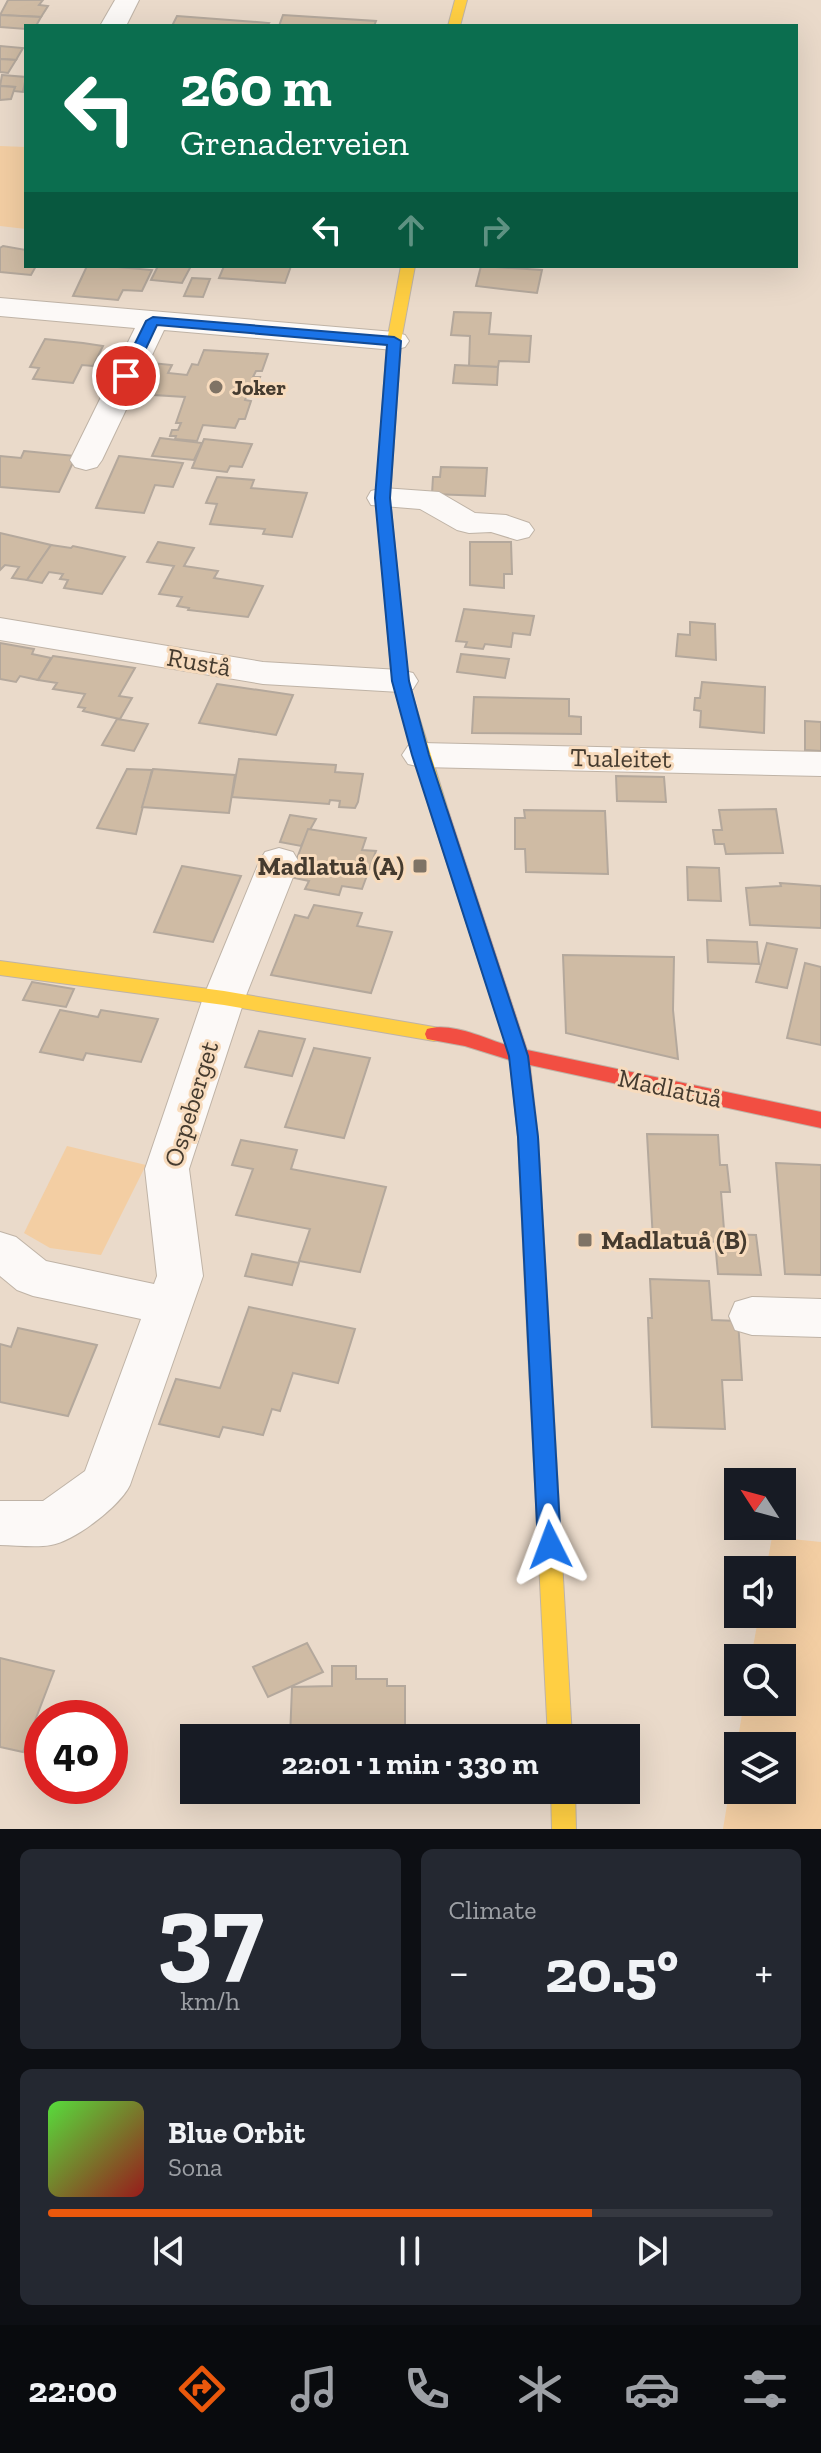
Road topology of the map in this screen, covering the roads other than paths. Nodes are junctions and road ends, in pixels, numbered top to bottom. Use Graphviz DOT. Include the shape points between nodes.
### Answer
graph roads {
  1 [pos="127,0"];
  2 [pos="461,0"];
  3 [pos="114,24"];
  4 [pos="455,24"];
  5 [pos="408,268"];
  6 [pos="0,307"];
  7 [pos="153,321"];
  8 [pos="394,341"];
  9 [pos="86,460"];
  10 [pos="383,498"];
  11 [pos="517,530"];
  12 [pos="0,629"];
  13 [pos="400,681"];
  14 [pos="421,755"];
  15 [pos="821,764"];
  16 [pos="279,862"];
  17 [pos="0,968"];
  18 [pos="224,998"];
  19 [pos="519,1056"];
  20 [pos="821,1120"];
  21 [pos="0,1250"];
  22 [pos="170,1306"];
  23 [pos="752,1316"];
  24 [pos="821,1318"];
  25 [pos="0,1523"];
  26 [pos="559,1724"];
  27 [pos="563,1804"];
  28 [pos="564,1829"];
  1 -- 3 [label="street"];
  2 -- 4 [label="street"];
  5 -- 8 [label="street"];
  6 -- 7 [label="street"];
  7 -- 8 [label="street"];
  7 -- 9 [label="street"];
  8 -- 10 [label="street"];
  10 -- 11 [label="street" via="427,499 469,523 494,522"];
  10 -- 13 [label="street"];
  12 -- 13 [label="street, Rustå" via="263,673"];
  13 -- 14 [label="street"];
  14 -- 15 [label="street, Tualeitet"];
  14 -- 19 [label="street"];
  16 -- 18 [label="street, Ospeberget"];
  17 -- 18 [label="street"];
  18 -- 19 [label="street" via="465,1039"];
  18 -- 22 [label="street, Ospeberget" via="167,1169 180,1276"];
  19 -- 20 [label="street, Madlatuå"];
  19 -- 26 [label="street" via="528,1137"];
  21 -- 22 [label="street" via="33,1277"];
  22 -- 25 [label="street, Ospeberget" via="105,1485 51,1523"];
  23 -- 24 [label="street"];
  27 -- 28 [label="street"];
}
